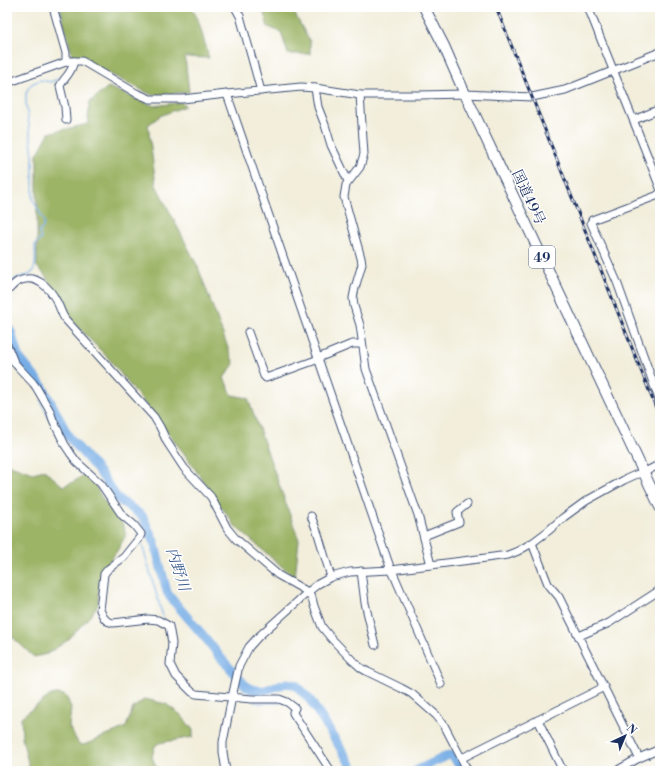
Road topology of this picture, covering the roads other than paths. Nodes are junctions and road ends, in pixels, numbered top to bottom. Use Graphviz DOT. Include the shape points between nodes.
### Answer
graph roads {
  1 [pos="53,7"];
  2 [pos="235,7"];
  3 [pos="424,7"];
  4 [pos="588,7"];
  5 [pos="660,52"];
  6 [pos="74,61"];
  7 [pos="66,62"];
  8 [pos="613,70"];
  9 [pos="7,82"];
  10 [pos="315,88"];
  11 [pos="261,90"];
  12 [pos="227,94"];
  13 [pos="360,94"];
  14 [pos="465,94"];
  15 [pos="660,109"];
  16 [pos="66,120"];
  17 [pos="634,120"];
  18 [pos="348,181"];
  19 [pos="660,188"];
  20 [pos="660,193"];
  21 [pos="7,291"];
  22 [pos="248,332"];
  23 [pos="362,344"];
  24 [pos="7,345"];
  25 [pos="318,358"];
  26 [pos="660,400"];
  27 [pos="660,464"];
  28 [pos="643,473"];
  29 [pos="467,504"];
  30 [pos="660,507"];
  31 [pos="312,516"];
  32 [pos="424,536"];
  33 [pos="532,543"];
  34 [pos="431,565"];
  35 [pos="391,570"];
  36 [pos="361,571"];
  37 [pos="332,577"];
  38 [pos="660,590"];
  39 [pos="308,592"];
  40 [pos="579,636"];
  41 [pos="375,645"];
  42 [pos="441,684"];
  43 [pos="604,687"];
  44 [pos="232,697"];
  45 [pos="538,720"];
  46 [pos="660,749"];
  47 [pos="461,758"];
  48 [pos="639,758"];
  49 [pos="226,771"];
  50 [pos="331,771"];
  51 [pos="468,771"];
  52 [pos="563,771"];
  53 [pos="616,771"];
  1 -- 7 [label="street" via="66,53"];
  2 -- 11 [label="street" via="240,16"];
  3 -- 14 [label="highway, 国道49号 / 49"];
  4 -- 8 [label="street"];
  5 -- 8 [label="street"];
  6 -- 7 [label="street"];
  6 -- 12 [label="street" via="82,62 148,99 182,99"];
  6 -- 16 [label="street" via="68,76 60,86"];
  7 -- 9 [label="street"];
  8 -- 14 [label="street" via="565,90 532,97"];
  8 -- 17 [label="street"];
  10 -- 11 [label="street"];
  10 -- 13 [label="street"];
  10 -- 18 [label="street" via="318,107 331,145"];
  11 -- 12 [label="street"];
  12 -- 25 [label="street"];
  13 -- 14 [label="street"];
  13 -- 18 [label="street" via="364,154 360,167"];
  14 -- 28 [label="highway, 国道49号 / 49"];
  15 -- 17 [label="street"];
  17 -- 19 [label="street"];
  18 -- 23 [label="street" via="344,188 344,197 361,258 361,267 354,288 354,306"];
  20 -- 26 [label="street" via="592,220 591,223 617,282"];
  21 -- 39 [label="street" via="25,279 40,281 48,289 65,319 154,417 184,468 211,497 227,528 236,539 278,575"];
  22 -- 25 [label="street" via="266,378"];
  23 -- 25 [label="street" via="352,344"];
  23 -- 32 [label="street" via="366,369"];
  24 -- 44 [label="street" via="14,362 34,383 65,446 77,462 101,484 122,515 141,534 124,557 104,574 100,610 104,618 113,623 148,619 167,624 172,642 170,664 176,676 196,694"];
  25 -- 35 [label="street"];
  27 -- 28 [label="street"];
  28 -- 30 [label="highway, 国道49号 / 49"];
  28 -- 33 [label="street" via="629,477 586,501"];
  29 -- 32 [label="street" via="457,512 459,522"];
  31 -- 37 [label="street"];
  32 -- 34 [label="street"];
  33 -- 34 [label="street" via="508,554"];
  33 -- 40 [label="street" via="548,584 559,597"];
  34 -- 35 [label="street"];
  35 -- 36 [label="street"];
  35 -- 42 [label="street"];
  36 -- 37 [label="street"];
  36 -- 41 [label="street" via="365,603"];
  37 -- 39 [label="street"];
  38 -- 40 [label="street" via="610,623"];
  39 -- 44 [label="street" via="249,647 239,666"];
  39 -- 47 [label="street" via="322,627 331,638 361,668 412,694 436,715"];
  40 -- 43 [label="street"];
  43 -- 45 [label="street"];
  43 -- 48 [label="street"];
  44 -- 49 [label="street" via="223,752"];
  44 -- 50 [label="street" via="279,699 288,702 295,708 293,713"];
  45 -- 47 [label="street"];
  45 -- 52 [label="street"];
  46 -- 48 [label="street"];
  47 -- 51 [label="street"];
  48 -- 53 [label="street"];
}
